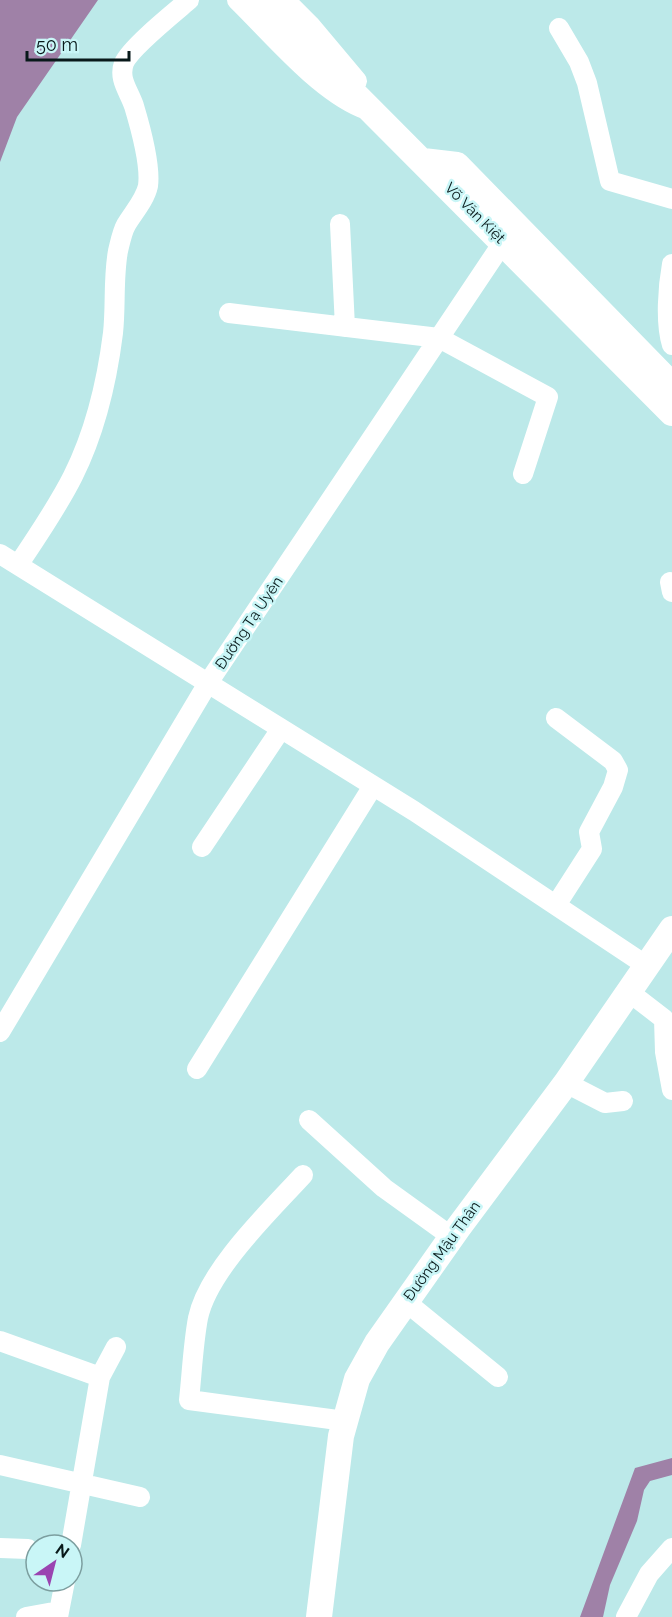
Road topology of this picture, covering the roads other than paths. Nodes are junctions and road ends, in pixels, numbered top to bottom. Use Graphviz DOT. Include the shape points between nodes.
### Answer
graph roads {
  1 [pos="189,0"];
  2 [pos="237,0"];
  3 [pos="274,5"];
  4 [pos="559,28"];
  5 [pos="375,114"];
  6 [pos="423,160"];
  7 [pos="672,199"];
  8 [pos="340,224"];
  9 [pos="509,234"];
  10 [pos="672,264"];
  11 [pos="230,313"];
  12 [pos="345,327"];
  13 [pos="438,338"];
  14 [pos="672,345"];
  15 [pos="672,385"];
  16 [pos="672,412"];
  17 [pos="523,474"];
  18 [pos="0,554"];
  19 [pos="18,565"];
  20 [pos="208,683"];
  21 [pos="556,718"];
  22 [pos="281,729"];
  23 [pos="373,786"];
  24 [pos="202,847"];
  25 [pos="556,905"];
  26 [pos="672,929"];
  27 [pos="647,966"];
  28 [pos="629,992"];
  29 [pos="0,1032"];
  30 [pos="197,1069"];
  31 [pos="566,1083"];
  32 [pos="672,1090"];
  33 [pos="623,1101"];
  34 [pos="309,1120"];
  35 [pos="303,1175"];
  36 [pos="452,1237"];
  37 [pos="406,1302"];
  38 [pos="0,1341"];
  39 [pos="116,1347"];
  40 [pos="100,1377"];
  41 [pos="498,1377"];
  42 [pos="345,1421"];
  43 [pos="0,1465"];
  44 [pos="81,1483"];
  45 [pos="140,1497"];
  46 [pos="73,1533"];
  47 [pos="0,1548"];
  48 [pos="672,1548"];
  49 [pos="24,1549"];
  50 [pos="63,1593"];
  51 [pos="59,1614"];
  52 [pos="26,1617"];
  53 [pos="319,1617"];
  54 [pos="626,1617"];
  1 -- 19 [label="street" via="125,61 122,73 145,152 148,186 124,228 118,252 113,332 98,411 72,477"];
  2 -- 5 [label="street" via="323,85 347,102"];
  3 -- 5 [label="main road, Võ Văn Kiệt"];
  4 -- 7 [label="street" via="579,62 610,181"];
  5 -- 6 [label="main road, Võ Văn Kiệt"];
  6 -- 9 [label="main road, Võ Văn Kiệt"];
  6 -- 9 [label="main road, Võ Văn Kiệt" via="457,165"];
  8 -- 12 [label="street"];
  9 -- 13 [label="street, Đường Tạ Uyên"];
  9 -- 15 [label="main road, Võ Văn Kiệt"];
  9 -- 16 [label="main road, Võ Văn Kiệt"];
  10 -- 14 [label="street"];
  11 -- 12 [label="street"];
  12 -- 13 [label="street"];
  13 -- 17 [label="street" via="548,397"];
  13 -- 20 [label="street, Đường Tạ Uyên"];
  18 -- 19 [label="street"];
  19 -- 20 [label="street"];
  20 -- 22 [label="street"];
  20 -- 29 [label="street, Đường Tạ Uyên"];
  21 -- 25 [label="street" via="613,761 618,770 589,832 592,849"];
  22 -- 23 [label="street"];
  22 -- 24 [label="street"];
  23 -- 25 [label="street"];
  23 -- 30 [label="street"];
  25 -- 27 [label="street"];
  26 -- 27 [label="main road, Đường Mậu Thân"];
  27 -- 28 [label="main road, Đường Mậu Thân"];
  28 -- 31 [label="main road, Đường Mậu Thân"];
  28 -- 32 [label="street" via="664,1019"];
  31 -- 33 [label="street" via="604,1103"];
  31 -- 36 [label="main road, Đường Mậu Thân"];
  34 -- 36 [label="street" via="384,1188"];
  35 -- 42 [label="street" via="247,1236 208,1289 198,1317 189,1400"];
  36 -- 37 [label="main road, Đường Mậu Thân"];
  37 -- 41 [label="street"];
  37 -- 42 [label="main road, Đường Mậu Thân" via="376,1343 357,1379"];
  38 -- 40 [label="street"];
  39 -- 40 [label="street"];
  40 -- 44 [label="street"];
  42 -- 53 [label="main road, Đường Mậu Thân"];
  43 -- 44 [label="street"];
  44 -- 45 [label="street"];
  44 -- 46 [label="street"];
  47 -- 49 [label="street"];
  48 -- 54 [label="street" via="649,1574"];
  50 -- 51 [label="street"];
  51 -- 52 [label="street"];
}
